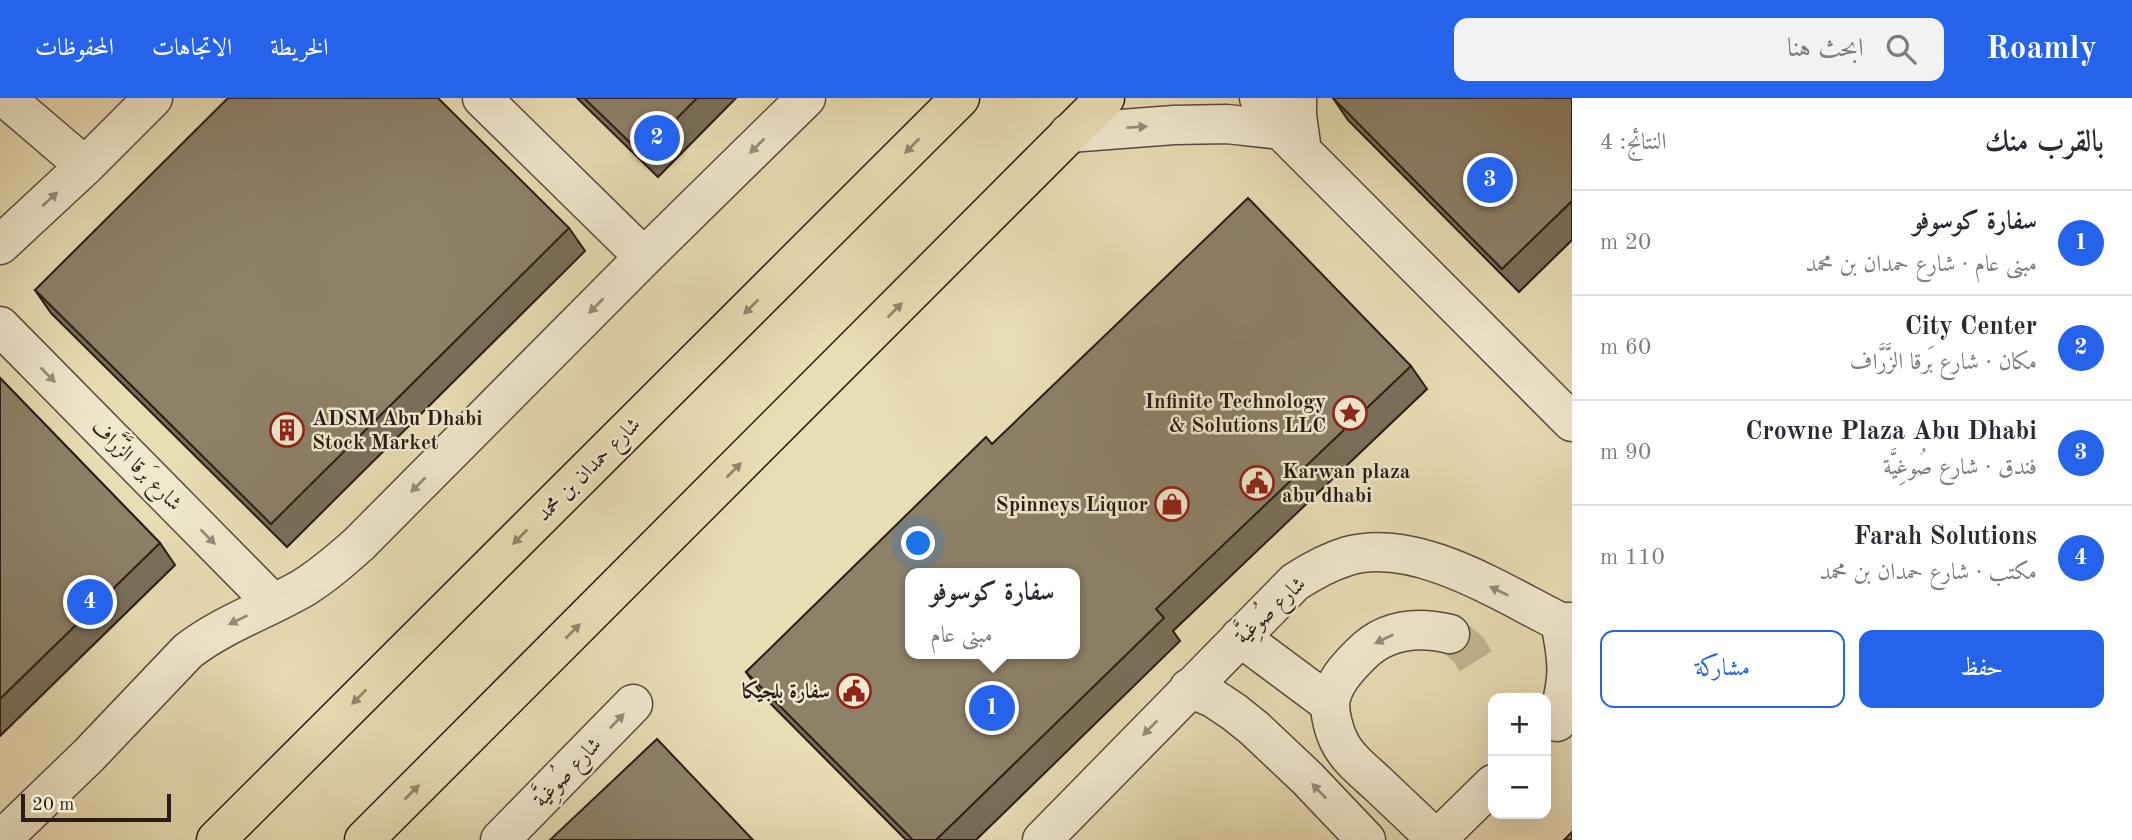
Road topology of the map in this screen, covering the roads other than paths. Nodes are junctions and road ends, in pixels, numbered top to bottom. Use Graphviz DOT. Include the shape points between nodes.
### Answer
graph roads {
  1 [pos="153,98"];
  2 [pos="482,98"];
  3 [pos="806,98"];
  4 [pos="960,98"];
  5 [pos="1105,98"];
  6 [pos="1259,98"];
  7 [pos="7,103"];
  8 [pos="1294,126"];
  9 [pos="1069,133"];
  10 [pos="85,166"];
  11 [pos="0,245"];
  12 [pos="644,257"];
  13 [pos="0,326"];
  14 [pos="1566,403"];
  15 [pos="274,603"];
  16 [pos="1566,622"];
  17 [pos="1450,634"];
  18 [pos="1240,638"];
  19 [pos="1189,688"];
  20 [pos="633,704"];
  21 [pos="1330,704"];
  22 [pos="1558,721"];
  23 [pos="1488,789"];
  24 [pos="1,840"];
  25 [pos="216,840"];
  26 [pos="364,840"];
  27 [pos="500,840"];
  28 [pos="1042,840"];
  29 [pos="1366,840"];
  30 [pos="1436,840"];
  1 -- 10 [label="street"];
  2 -- 12 [label="street"];
  3 -- 12 [label="street, one-way"];
  4 -- 25 [label="main road, شارع حمدان بن محمد, one-way"];
  5 -- 9 [label="main road"];
  6 -- 8 [label="street"];
  7 -- 10 [label="street"];
  9 -- 8 [label="street, one-way" via="1174,125"];
  8 -- 14 [label="street"];
  26 -- 9 [label="main road, one-way"];
  11 -- 10 [label="street, one-way"];
  12 -- 15 [label="street, one-way" via="359,544 324,574"];
  13 -- 15 [label="street, شارع بَرقا الزَّرَّاف, one-way"];
  15 -- 24 [label="street, one-way" via="229,624 188,651"];
  16 -- 18 [label="street, شارع صُوغِيَّة, one-way" via="1439,564 1380,552 1350,555 1312,571 1295,582"];
  16 -- 22 [label="street, شارع صُوغِيَّة" via="1566,689"];
  17 -- 21 [label="street, one-way" via="1429,629 1383,637 1348,668 1336,684"];
  18 -- 19 [label="street, شارع صُوغِيَّة"];
  18 -- 21 [label="street"];
  19 -- 28 [label="street, شارع صُوغِيَّة, one-way"];
  29 -- 19 [label="street, one-way" via="1254,728"];
  27 -- 20 [label="street, شارع صُوغِيَّة, one-way"];
  21 -- 30 [label="street" via="1339,741 1350,758"];
  23 -- 30 [label="street"];
}
